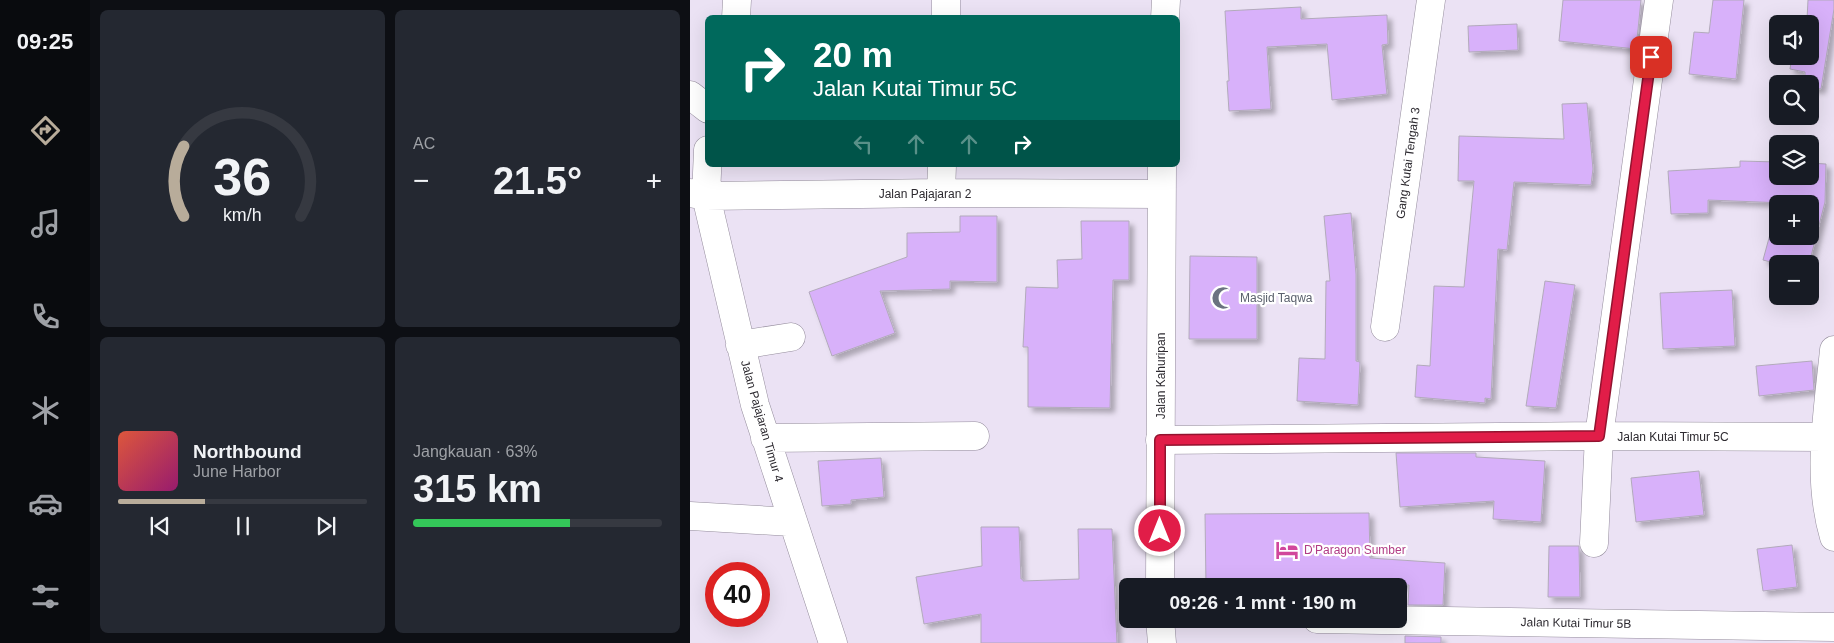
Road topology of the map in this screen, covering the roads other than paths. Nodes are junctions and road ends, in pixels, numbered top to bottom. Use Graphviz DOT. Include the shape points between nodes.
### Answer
graph roads {
  1 [pos="737,0"];
  2 [pos="946,0"];
  3 [pos="1166,0"];
  4 [pos="1431,0"];
  5 [pos="1659,0"];
  6 [pos="736,15"];
  7 [pos="946,15"];
  8 [pos="1165,15"];
  9 [pos="690,95"];
  10 [pos="705,107"];
  11 [pos="705,163"];
  12 [pos="942,167"];
  13 [pos="1162,167"];
  14 [pos="941,193"];
  15 [pos="698,194"];
  16 [pos="1161,194"];
  17 [pos="1385,327"];
  18 [pos="791,337"];
  19 [pos="740,346"];
  20 [pos="1834,350"];
  21 [pos="975,436"];
  22 [pos="1599,436"];
  23 [pos="1825,437"];
  24 [pos="765,438"];
  25 [pos="1160,440"];
  26 [pos="690,516"];
  27 [pos="792,522"];
  28 [pos="1834,537"];
  29 [pos="1594,543"];
  30 [pos="1160,578"];
  31 [pos="1407,620"];
  32 [pos="1834,627"];
  33 [pos="1161,628"];
  34 [pos="833,643"];
  35 [pos="1162,643"];
  1 -- 6 [label="street"];
  2 -- 7 [label="street"];
  3 -- 8 [label="street"];
  4 -- 17 [label="street, Gang Kutai Tengah 3"];
  5 -- 22 [label="street"];
  9 -- 10 [label="street"];
  11 -- 15 [label="street, Jalan Pajajaran Timur 4"];
  12 -- 14 [label="street"];
  13 -- 16 [label="street, Jalan Kahuripan"];
  14 -- 15 [label="street, Jalan Pajajaran 2"];
  14 -- 16 [label="street, Jalan Pajajaran 2"];
  15 -- 19 [label="street, Jalan Pajajaran Timur 4"];
  16 -- 25 [label="street, Jalan Kahuripan"];
  18 -- 19 [label="street"];
  19 -- 24 [label="street, Jalan Pajajaran Timur 4"];
  20 -- 23 [label="street"];
  21 -- 24 [label="street"];
  22 -- 23 [label="street, Jalan Kutai Timur 5C"];
  22 -- 25 [label="street, Jalan Kutai Timur 5C"];
  22 -- 29 [label="street"];
  23 -- 28 [label="street" via="1825,489"];
  24 -- 27 [label="street, Jalan Pajajaran Timur 4"];
  25 -- 30 [label="street, Jalan Kahuripan"];
  26 -- 27 [label="street"];
  27 -- 34 [label="street, Jalan Pajajaran Timur 4"];
  31 -- 32 [label="street, Jalan Kutai Timur 5B"];
  33 -- 35 [label="street"];
}
